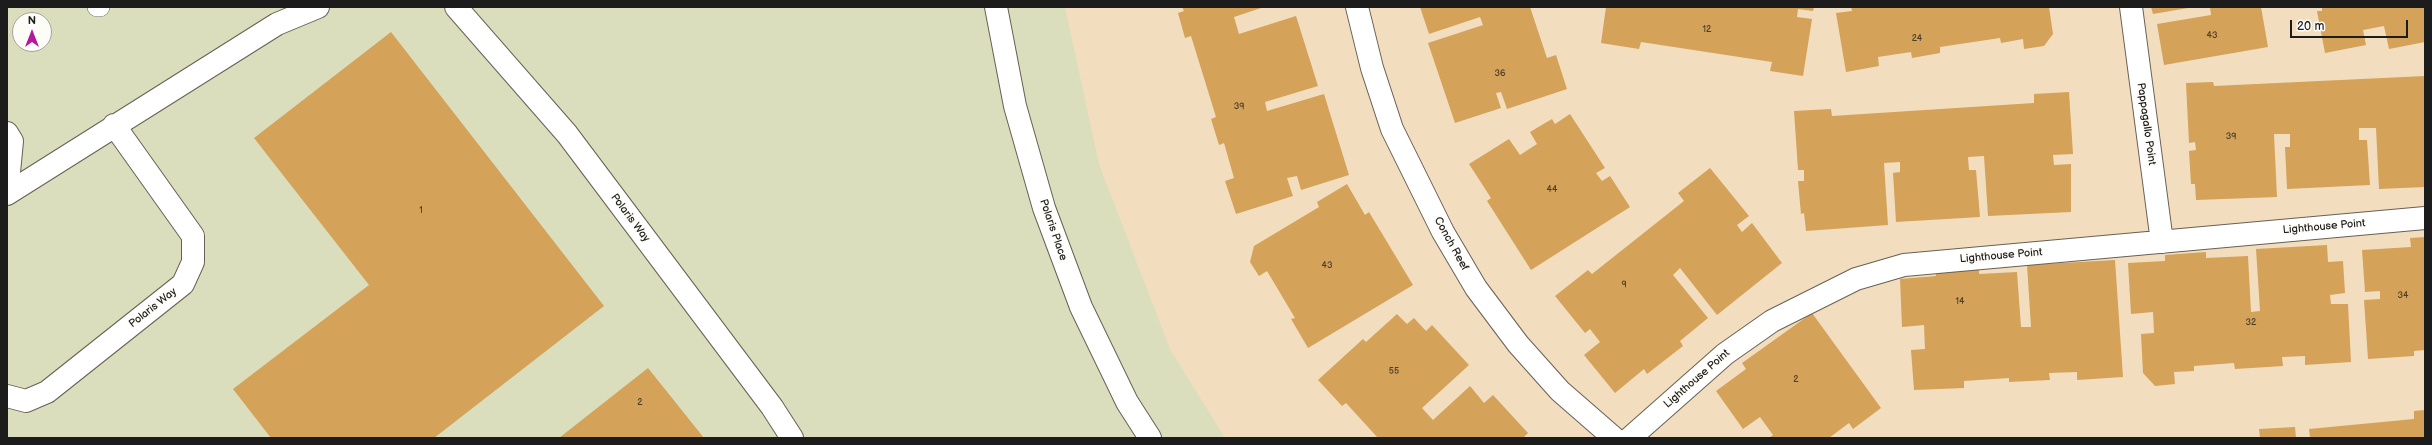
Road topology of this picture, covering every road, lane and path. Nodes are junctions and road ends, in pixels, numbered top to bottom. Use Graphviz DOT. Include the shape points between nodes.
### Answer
graph roads {
  1 [pos="318,7"];
  2 [pos="456,7"];
  3 [pos="996,7"];
  4 [pos="1357,7"];
  5 [pos="2131,7"];
  6 [pos="114,124"];
  7 [pos="7,133"];
  8 [pos="7,193"];
  9 [pos="2425,218"];
  10 [pos="2162,242"];
  11 [pos="7,396"];
  12 [pos="792,438"];
  13 [pos="1150,438"];
  14 [pos="1614,438"];
  15 [pos="1630,438"];
  1 -- 6 [label="street" via="277,24"];
  2 -- 12 [label="street, Polaris Way" via="566,134 772,407"];
  3 -- 13 [label="street, Polaris Place" via="1016,106 1044,208 1081,307 1127,402"];
  4 -- 14 [label="street, Conch Reef" via="1372,68 1392,129 1443,232 1472,282 1518,344 1555,386"];
  5 -- 10 [label="street, Pappagallo Point"];
  6 -- 8 [label="street"];
  6 -- 11 [label="street, Polaris Way" via="193,236 193,262 183,284 47,392 26,401"];
  7 -- 8 [label="street" via="12,141"];
  9 -- 10 [label="street, Lighthouse Point"];
  10 -- 15 [label="street, Lighthouse Point" via="1904,265 1856,279 1772,321 1724,354"];
}
